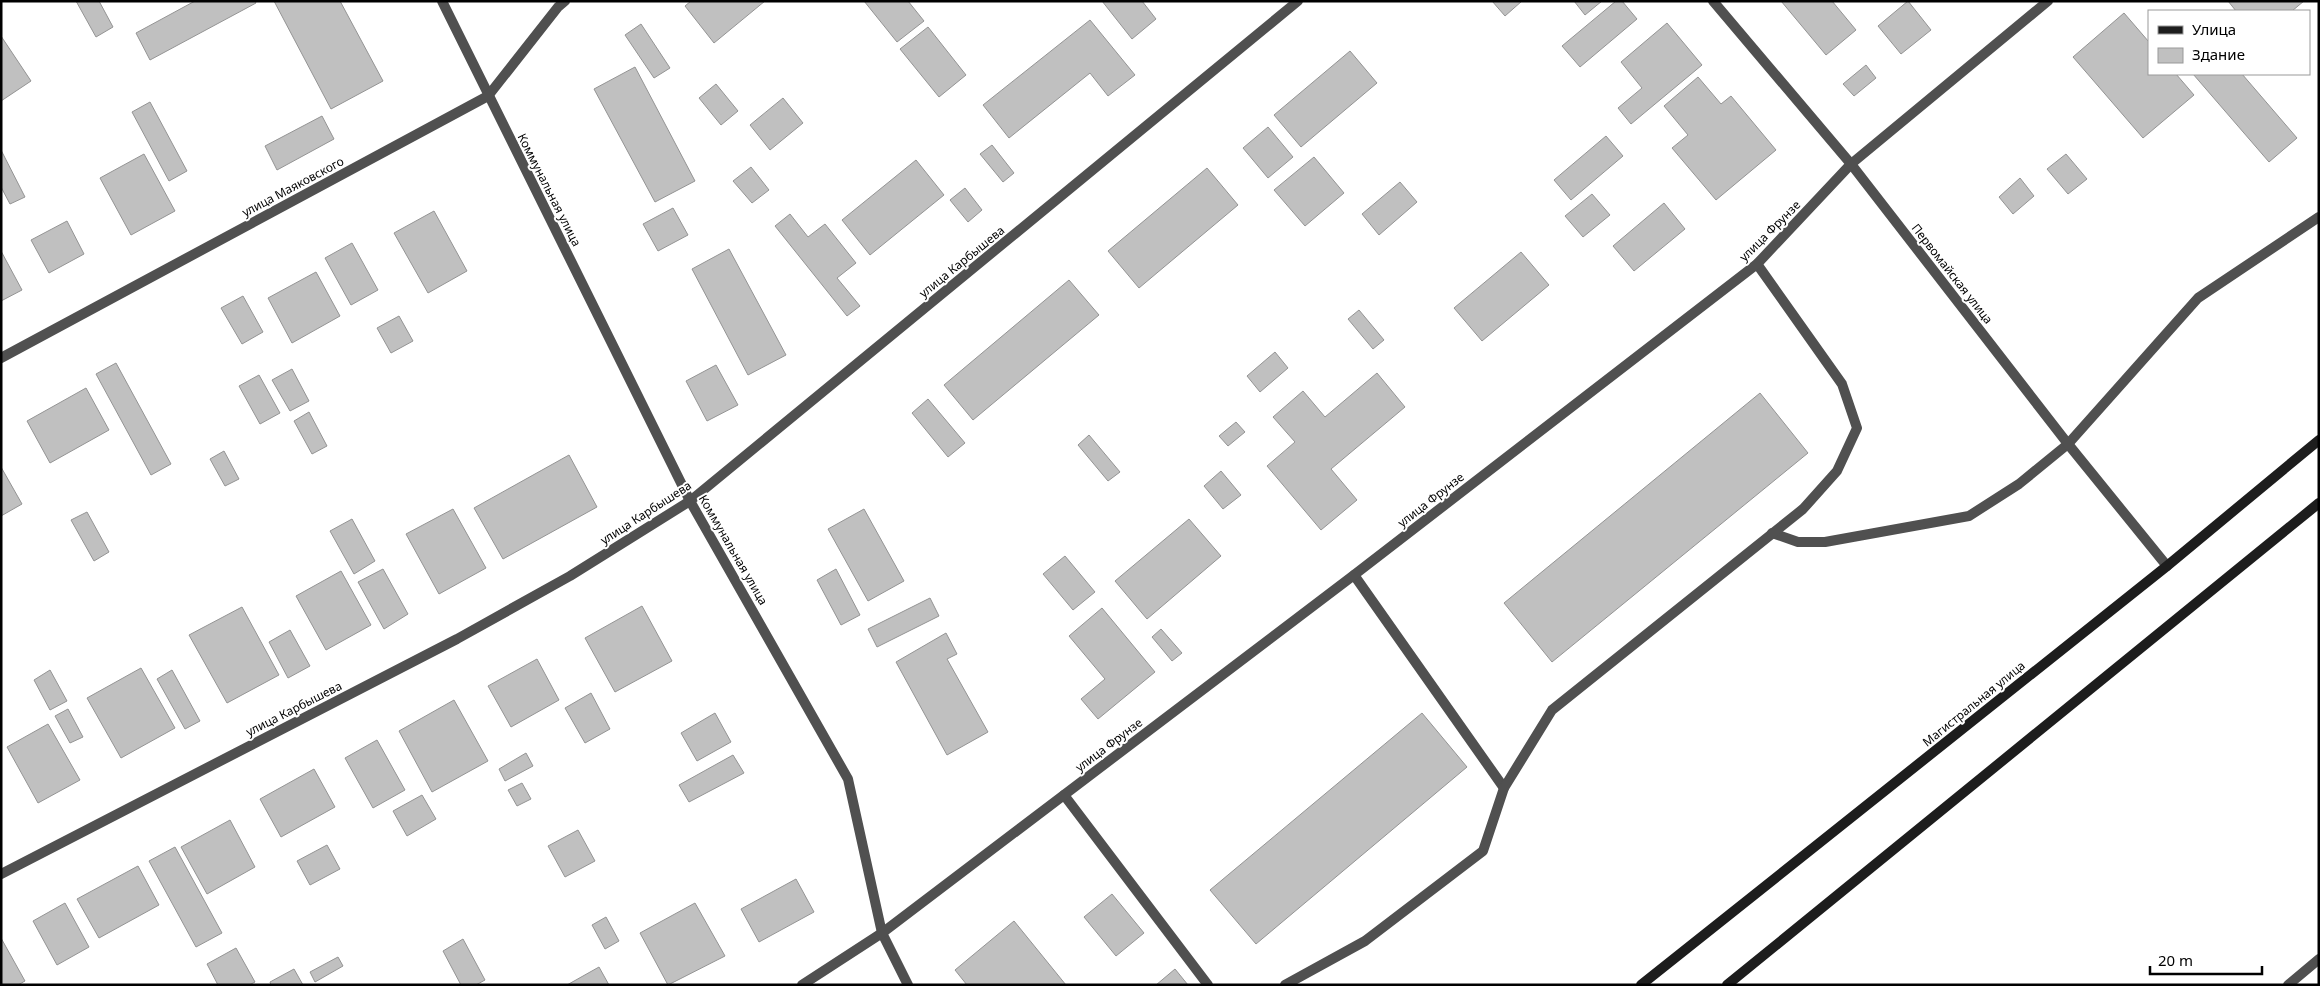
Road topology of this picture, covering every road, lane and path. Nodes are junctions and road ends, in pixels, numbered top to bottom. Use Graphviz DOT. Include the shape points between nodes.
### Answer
graph roads {
  1 [pos="442,1"];
  2 [pos="565,1"];
  3 [pos="1298,1"];
  4 [pos="1713,1"];
  5 [pos="2048,1"];
  6 [pos="488,96"];
  7 [pos="1851,164"];
  8 [pos="2319,217"];
  9 [pos="1758,264"];
  10 [pos="1,358"];
  11 [pos="2319,440"];
  12 [pos="2068,444"];
  13 [pos="690,501"];
  14 [pos="2319,503"];
  15 [pos="1772,534"];
  16 [pos="2167,566"];
  17 [pos="1354,575"];
  18 [pos="1504,788"];
  19 [pos="1064,795"];
  20 [pos="1,874"];
  21 [pos="882,933"];
  22 [pos="2319,959"];
  23 [pos="802,985"];
  24 [pos="908,985"];
  25 [pos="1208,985"];
  26 [pos="1285,985"];
  27 [pos="1642,985"];
  28 [pos="1727,985"];
  29 [pos="2288,985"];
  1 -- 6 [label="street, Коммунальная улица"];
  2 -- 6 [label="street, улица Маяковского"];
  3 -- 13 [label="street, улица Карбышева"];
  4 -- 7 [label="street, Первомайская улица"];
  5 -- 7 [label="street, улица Фрунзе"];
  6 -- 10 [label="street, улица Маяковского"];
  6 -- 13 [label="street, Коммунальная улица"];
  7 -- 9 [label="street, улица Фрунзе"];
  7 -- 12 [label="street, Первомайская улица"];
  8 -- 12 [label="street" via="2198,298"];
  9 -- 15 [label="street" via="1842,384 1857,428 1837,471 1803,509"];
  9 -- 17 [label="street, улица Фрунзе"];
  11 -- 16 [label="main road, Магистральная улица"];
  12 -- 15 [label="street" via="2019,484 1969,516 1826,542 1798,542"];
  12 -- 16 [label="street, Первомайская улица"];
  13 -- 20 [label="street, улица Карбышева" via="570,576 457,639"];
  13 -- 21 [label="street, Коммунальная улица" via="848,779"];
  14 -- 28 [label="main road"];
  15 -- 18 [label="street" via="1552,710"];
  16 -- 27 [label="main road, Магистральная улица"];
  17 -- 18 [label="street"];
  17 -- 19 [label="street, улица Фрунзе"];
  18 -- 26 [label="street" via="1483,851 1365,941"];
  19 -- 21 [label="street, улица Фрунзе"];
  19 -- 25 [label="street"];
  21 -- 23 [label="street, улица Фрунзе"];
  21 -- 24 [label="street, Коммунальная улица"];
  22 -- 29 [label="street"];
}
